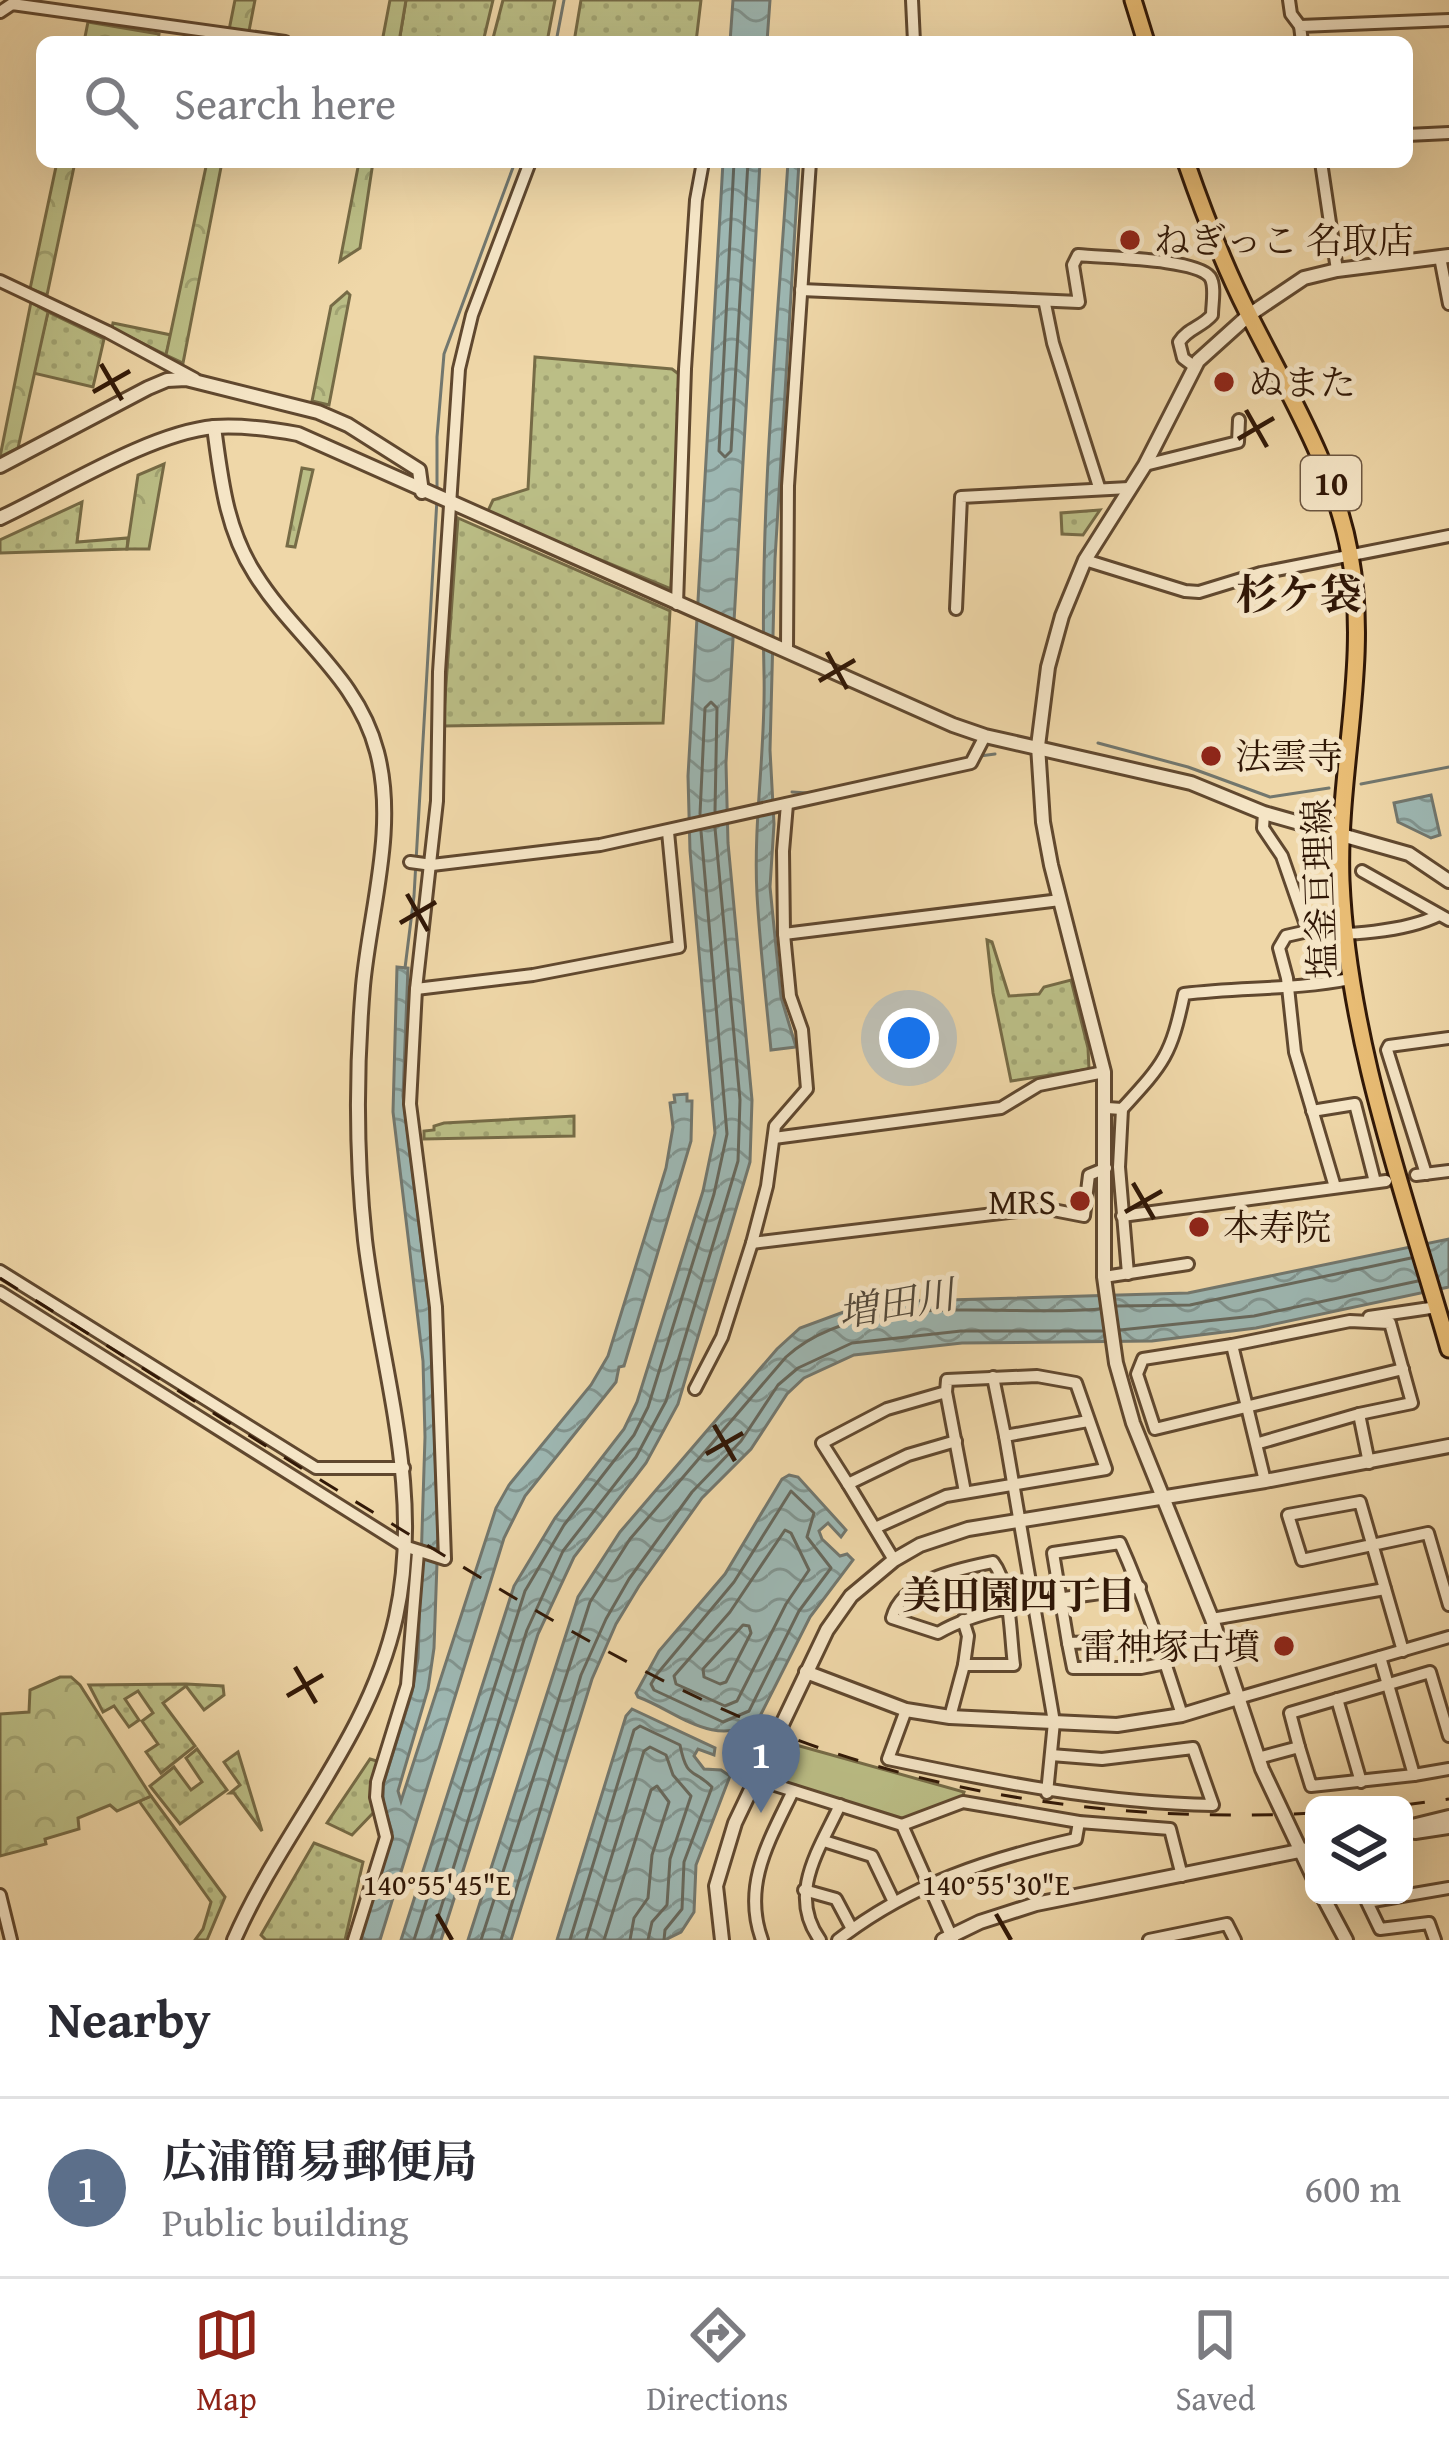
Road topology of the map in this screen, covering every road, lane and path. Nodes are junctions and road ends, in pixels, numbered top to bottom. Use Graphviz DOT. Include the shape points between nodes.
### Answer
graph roads {
  1 [pos="912,0"];
  2 [pos="1133,0"];
  3 [pos="1289,0"];
  4 [pos="0,12"];
  5 [pos="1449,20"];
  6 [pos="1300,26"];
  7 [pos="242,36"];
  8 [pos="914,36"];
  9 [pos="1144,36"];
  10 [pos="1301,36"];
  11 [pos="1449,133"];
  12 [pos="1413,135"];
  13 [pos="528,168"];
  14 [pos="702,168"];
  15 [pos="811,168"];
  16 [pos="1188,168"];
  17 [pos="1322,168"];
  18 [pos="1444,257"];
  19 [pos="1337,270"];
  20 [pos="0,281"];
  21 [pos="801,290"];
  22 [pos="1045,304"];
  23 [pos="1449,304"];
  24 [pos="1249,315"];
  25 [pos="164,362"];
  26 [pos="1195,367"];
  27 [pos="187,379"];
  28 [pos="1239,420"];
  29 [pos="214,428"];
  30 [pos="1145,465"];
  31 [pos="0,466"];
  32 [pos="1099,487"];
  33 [pos="1129,488"];
  34 [pos="426,493"];
  35 [pos="449,504"];
  36 [pos="0,518"];
  37 [pos="1449,536"];
  38 [pos="1351,556"];
  39 [pos="1085,560"];
  40 [pos="683,607"];
  41 [pos="956,609"];
  42 [pos="785,650"];
  43 [pos="985,736"];
  44 [pos="1038,746"];
  45 [pos="785,805"];
  46 [pos="1264,813"];
  47 [pos="675,830"];
  48 [pos="1340,833"];
  49 [pos="410,862"];
  50 [pos="429,865"];
  51 [pos="1362,871"];
  52 [pos="1449,881"];
  53 [pos="1060,900"];
  54 [pos="1444,917"];
  55 [pos="1308,931"];
  56 [pos="784,934"];
  57 [pos="1344,934"];
  58 [pos="1350,979"];
  59 [pos="416,989"];
  60 [pos="1286,990"];
  61 [pos="1449,1038"];
  62 [pos="1104,1072"];
  63 [pos="1106,1108"];
  64 [pos="1122,1109"];
  65 [pos="1312,1111"];
  66 [pos="774,1138"];
  67 [pos="1106,1168"];
  68 [pos="1449,1171"];
  69 [pos="1335,1187"];
  70 [pos="1122,1216"];
  71 [pos="752,1243"];
  72 [pos="1188,1264"];
  73 [pos="0,1270"];
  74 [pos="1128,1274"];
  75 [pos="1104,1281"];
  76 [pos="0,1292"];
  77 [pos="1437,1305"];
  78 [pos="1350,1321"];
  79 [pos="1232,1345"];
  80 [pos="1449,1349"];
  81 [pos="1114,1358"];
  82 [pos="1143,1359"];
  83 [pos="1403,1370"];
  84 [pos="993,1377"];
  85 [pos="695,1389"];
  86 [pos="946,1392"];
  87 [pos="1249,1409"];
  88 [pos="1359,1414"];
  89 [pos="1088,1421"];
  90 [pos="1005,1436"];
  91 [pos="956,1442"];
  92 [pos="1258,1443"];
  93 [pos="1449,1446"];
  94 [pos="1370,1463"];
  95 [pos="404,1468"];
  96 [pos="1265,1481"];
  97 [pos="1012,1483"];
  98 [pos="848,1484"];
  99 [pos="964,1492"];
  100 [pos="1165,1498"];
  101 [pos="1018,1522"];
  102 [pos="875,1528"];
  103 [pos="1373,1548"];
  104 [pos="414,1550"];
  105 [pos="894,1560"];
  106 [pos="1140,1587"];
  107 [pos="1385,1589"];
  108 [pos="1061,1601"];
  109 [pos="1033,1606"];
  110 [pos="1449,1606"];
  111 [pos="1006,1610"];
  112 [pos="1212,1619"];
  113 [pos="963,1620"];
  114 [pos="1157,1635"];
  115 [pos="1449,1637"];
  116 [pos="1068,1643"];
  117 [pos="1403,1651"];
  118 [pos="1380,1657"];
  119 [pos="1166,1663"];
  120 [pos="964,1664"];
  121 [pos="806,1672"];
  122 [pos="1388,1684"];
  123 [pos="1238,1698"];
  124 [pos="1337,1699"];
  125 [pos="906,1710"];
  126 [pos="1182,1715"];
  127 [pos="950,1717"];
  128 [pos="1054,1722"];
  129 [pos="1449,1736"];
  130 [pos="1299,1747"];
  131 [pos="1051,1755"];
  132 [pos="1258,1758"];
  133 [pos="1449,1769"];
  134 [pos="1414,1775"];
  135 [pos="756,1779"];
  136 [pos="1360,1782"];
  137 [pos="793,1791"];
  138 [pos="1048,1793"];
  139 [pos="840,1805"];
  140 [pos="1449,1817"];
  141 [pos="1079,1822"];
  142 [pos="902,1825"];
  143 [pos="1449,1827"];
  144 [pos="1413,1828"];
  145 [pos="1413,1830"];
  146 [pos="824,1841"];
  147 [pos="1305,1846"];
  148 [pos="1305,1850"];
  149 [pos="1182,1876"];
  150 [pos="927,1883"];
  151 [pos="1449,1888"];
  152 [pos="804,1890"];
  153 [pos="0,1895"];
  154 [pos="894,1902"];
  155 [pos="1327,1904"];
  156 [pos="851,1929"];
  157 [pos="949,1938"];
  158 [pos="1165,1938"];
  159 [pos="11,1940"];
  160 [pos="234,1940"];
  161 [pos="354,1940"];
  162 [pos="722,1940"];
  163 [pos="763,1940"];
  164 [pos="820,1940"];
  165 [pos="838,1940"];
  166 [pos="1149,1940"];
  167 [pos="1235,1940"];
  168 [pos="1346,1940"];
  169 [pos="1435,1940"];
  1 -- 8 [label="street"];
  2 -- 9 [label="main road"];
  3 -- 6 [label="street"];
  4 -- 7 [label="street" via="12,4"];
  5 -- 6 [label="street"];
  6 -- 10 [label="street"];
  11 -- 12 [label="street"];
  13 -- 35 [label="street" via="459,369"];
  14 -- 40 [label="street" via="685,369"];
  15 -- 21 [label="street"];
  16 -- 24 [label="main road, 塩釜亘理線 / 10"];
  17 -- 19 [label="street"];
  18 -- 19 [label="street"];
  18 -- 23 [label="street"];
  19 -- 24 [label="street" via="1304,278"];
  20 -- 25 [label="street"];
  21 -- 22 [label="street"];
  21 -- 42 [label="street"];
  22 -- 26 [label="street" via="1079,302 1078,255 1202,271 1213,282 1212,314 1184,335 1179,350"];
  22 -- 32 [label="street"];
  24 -- 26 [label="street"];
  24 -- 38 [label="main road, 塩釜亘理線 / 10" via="1324,461"];
  25 -- 27 [label="street"];
  25 -- 27 [label="street"];
  26 -- 30 [label="street"];
  27 -- 31 [label="street"];
  27 -- 34 [label="street" via="348,425 419,470"];
  28 -- 30 [label="street" via="1238,442"];
  29 -- 34 [label="street" via="298,434"];
  29 -- 36 [label="street" via="155,444"];
  29 -- 95 [label="street" via="242,553 351,691 382,774 384,823 359,1043 358,1161"];
  30 -- 33 [label="street"];
  32 -- 33 [label="street"];
  32 -- 41 [label="street" via="961,497"];
  33 -- 39 [label="street"];
  34 -- 35 [label="street"];
  35 -- 40 [label="street"];
  35 -- 50 [label="street"];
  37 -- 38 [label="street"];
  38 -- 39 [label="street" via="1199,592"];
  38 -- 48 [label="main road, 塩釜亘理線 / 10" via="1357,650"];
  39 -- 44 [label="street" via="1053,650"];
  40 -- 42 [label="street"];
  42 -- 43 [label="street"];
  43 -- 44 [label="street"];
  43 -- 45 [label="street" via="971,763"];
  44 -- 46 [label="street" via="1191,783"];
  44 -- 53 [label="street"];
  45 -- 47 [label="street"];
  45 -- 56 [label="street"];
  46 -- 48 [label="street"];
  46 -- 55 [label="street" via="1263,828 1282,856"];
  47 -- 50 [label="street"];
  47 -- 59 [label="street" via="679,947"];
  48 -- 52 [label="street" via="1409,854"];
  48 -- 57 [label="main road, 塩釜亘理線 / 10"];
  49 -- 50 [label="street"];
  50 -- 59 [label="street"];
  51 -- 54 [label="street"];
  53 -- 56 [label="street"];
  53 -- 62 [label="street"];
  54 -- 57 [label="street"];
  55 -- 57 [label="street"];
  55 -- 60 [label="street" via="1280,941"];
  56 -- 66 [label="street" via="807,1089"];
  57 -- 58 [label="main road, 塩釜亘理線 / 10"];
  58 -- 60 [label="street"];
  58 -- 77 [label="main road, 塩釜亘理線 / 10"];
  59 -- 104 [label="street" via="410,1104 441,1368 445,1559"];
  60 -- 64 [label="street" via="1184,994 1169,1053"];
  60 -- 65 [label="street"];
  61 -- 68 [label="street" via="1387,1050 1421,1175"];
  62 -- 63 [label="street"];
  62 -- 66 [label="street" via="1040,1085 1001,1108"];
  63 -- 64 [label="street"];
  63 -- 67 [label="street"];
  64 -- 70 [label="street"];
  65 -- 69 [label="street"];
  65 -- 69 [label="street" via="1355,1104 1380,1181"];
  66 -- 71 [label="street"];
  67 -- 71 [label="street" via="1089,1175 1084,1216 1043,1208"];
  67 -- 75 [label="street"];
  69 -- 70 [label="street"];
  70 -- 74 [label="street"];
  71 -- 85 [label="street" via="722,1337"];
  72 -- 74 [label="street"];
  73 -- 95 [label="street" via="316,1468"];
  74 -- 75 [label="street"];
  75 -- 81 [label="street"];
  76 -- 104 [label="street"];
  77 -- 78 [label="street"];
  77 -- 80 [label="main road, 塩釜亘理線 / 10"];
  78 -- 79 [label="street"];
  78 -- 83 [label="street" via="1390,1323"];
  79 -- 82 [label="street"];
  79 -- 87 [label="street"];
  81 -- 82 [label="street"];
  81 -- 100 [label="street"];
  82 -- 87 [label="street" via="1137,1374 1155,1429"];
  83 -- 87 [label="street"];
  83 -- 88 [label="street" via="1412,1403"];
  84 -- 86 [label="street" via="946,1380"];
  84 -- 89 [label="street" via="1076,1383"];
  84 -- 90 [label="street"];
  86 -- 91 [label="street"];
  86 -- 98 [label="street" via="887,1409 822,1443"];
  87 -- 92 [label="street"];
  88 -- 92 [label="street"];
  88 -- 94 [label="street"];
  89 -- 90 [label="street"];
  89 -- 97 [label="street" via="1106,1469"];
  90 -- 97 [label="street"];
  91 -- 98 [label="street"];
  91 -- 99 [label="street"];
  92 -- 96 [label="street"];
  93 -- 94 [label="street"];
  94 -- 96 [label="street"];
  95 -- 104 [label="street"];
  96 -- 100 [label="street"];
  97 -- 99 [label="street"];
  97 -- 101 [label="street"];
  98 -- 102 [label="street"];
  99 -- 102 [label="street"];
  100 -- 101 [label="street"];
  100 -- 112 [label="street"];
  101 -- 105 [label="street" via="943,1536"];
  101 -- 109 [label="street"];
  102 -- 105 [label="street"];
  103 -- 103 [label="street" via="1360,1502 1288,1515 1302,1560"];
  103 -- 107 [label="street"];
  103 -- 110 [label="street" via="1428,1533"];
  104 -- 160 [label="street" via="365,1710 272,1861"];
  104 -- 161 [label="street" via="407,1685 377,1782 386,1837"];
  105 -- 121 [label="street" via="851,1596"];
  106 -- 108 [label="street"];
  106 -- 108 [label="street" via="1120,1543 1053,1553"];
  106 -- 114 [label="street"];
  107 -- 112 [label="street"];
  107 -- 117 [label="street"];
  108 -- 109 [label="street"];
  108 -- 116 [label="street"];
  109 -- 111 [label="street"];
  109 -- 128 [label="street"];
  111 -- 113 [label="street"];
  111 -- 113 [label="street" via="993,1562 921,1585 896,1603 892,1618 938,1633"];
  111 -- 120 [label="street" via="1014,1665"];
  112 -- 123 [label="street"];
  113 -- 120 [label="street"];
  114 -- 116 [label="street"];
  114 -- 119 [label="street"];
  115 -- 117 [label="street"];
  116 -- 119 [label="street" via="1073,1668"];
  117 -- 118 [label="street"];
  118 -- 122 [label="street"];
  118 -- 123 [label="street"];
  119 -- 126 [label="street"];
  120 -- 127 [label="street"];
  121 -- 125 [label="street"];
  121 -- 135 [label="street"];
  122 -- 124 [label="street"];
  122 -- 129 [label="street" via="1430,1672"];
  122 -- 134 [label="street"];
  123 -- 126 [label="street"];
  123 -- 132 [label="street"];
  124 -- 130 [label="street" via="1290,1713"];
  124 -- 136 [label="street"];
  125 -- 127 [label="street"];
  125 -- 138 [label="street" via="888,1759"];
  126 -- 128 [label="street" via="1118,1725"];
  127 -- 128 [label="street"];
  128 -- 131 [label="street"];
  130 -- 132 [label="street"];
  130 -- 136 [label="street" via="1312,1786"];
  131 -- 138 [label="street"];
  131 -- 138 [label="street" via="1102,1759 1193,1748 1213,1805"];
  132 -- 147 [label="street"];
  133 -- 134 [label="street"];
  134 -- 136 [label="street"];
  135 -- 137 [label="street"];
  135 -- 162 [label="street" via="718,1869"];
  137 -- 139 [label="street"];
  137 -- 163 [label="street" via="754,1882"];
  139 -- 142 [label="street"];
  139 -- 146 [label="street"];
  140 -- 144 [label="street"];
  141 -- 142 [label="street" via="963,1802"];
  141 -- 149 [label="street" via="1170,1829"];
  141 -- 150 [label="street" via="1076,1839"];
  142 -- 150 [label="street"];
  143 -- 145 [label="street"];
  146 -- 152 [label="street"];
  146 -- 154 [label="street" via="872,1856"];
  148 -- 149 [label="street"];
  149 -- 157 [label="street" via="1036,1904"];
  150 -- 154 [label="street"];
  150 -- 157 [label="street"];
  151 -- 169 [label="street" via="1367,1902 1380,1929 1429,1923"];
  152 -- 156 [label="street" via="836,1899"];
  152 -- 164 [label="street"];
  153 -- 159 [label="street"];
  154 -- 156 [label="street"];
  155 -- 168 [label="street"];
  156 -- 165 [label="street"];
  158 -- 166 [label="street"];
  158 -- 167 [label="street" via="1227,1924"];
}
